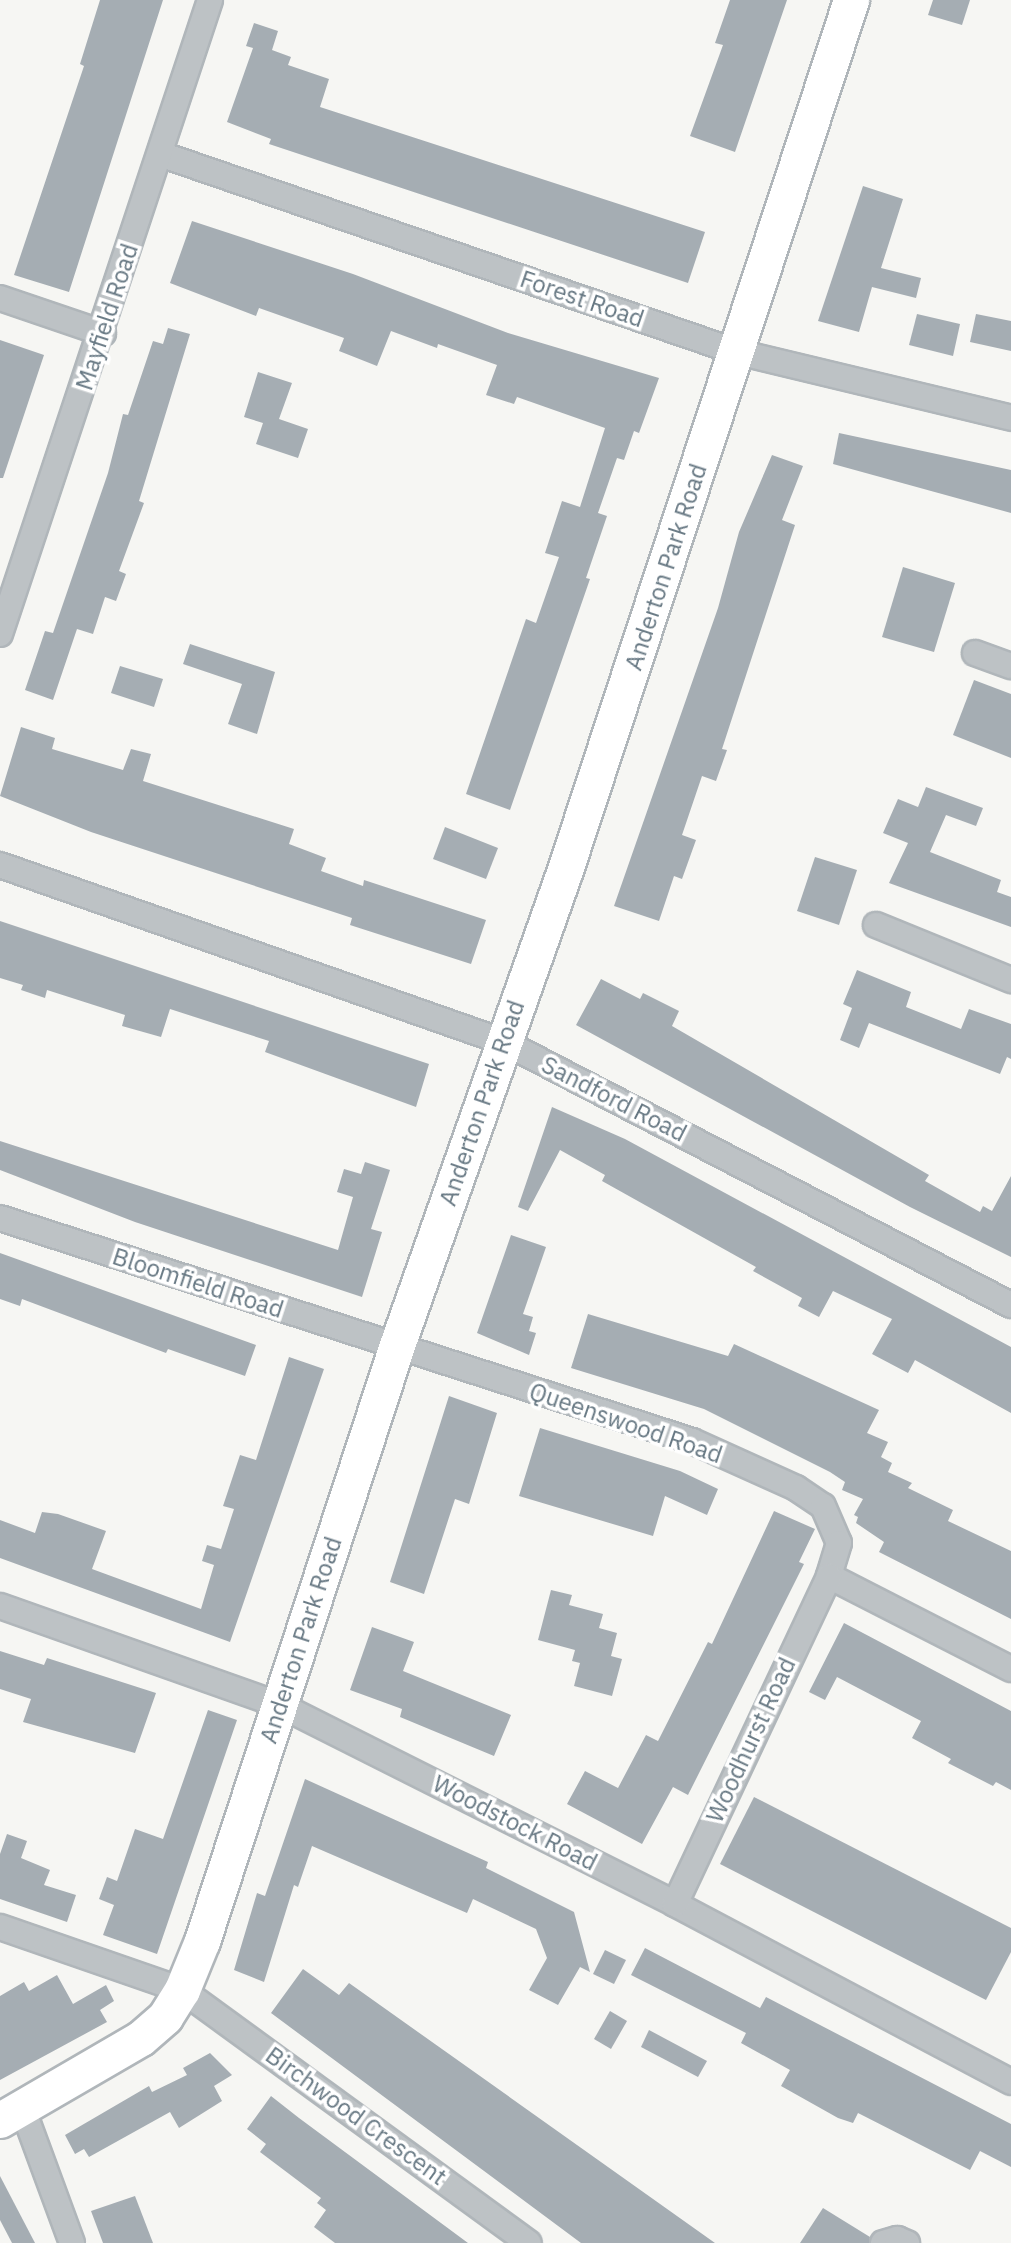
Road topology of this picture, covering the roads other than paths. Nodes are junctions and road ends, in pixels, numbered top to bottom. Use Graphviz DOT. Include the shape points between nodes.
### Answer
graph roads {
  1 [pos="210,0"];
  2 [pos="851,0"];
  3 [pos="160,153"];
  4 [pos="0,298"];
  5 [pos="103,333"];
  6 [pos="737,352"];
  7 [pos="1011,418"];
  8 [pos="0,634"];
  9 [pos="975,653"];
  10 [pos="1011,666"];
  11 [pos="0,865"];
  12 [pos="876,925"];
  13 [pos="1011,980"];
  14 [pos="504,1042"];
  15 [pos="0,1218"];
  16 [pos="1011,1305"];
  17 [pos="396,1348"];
  18 [pos="829,1576"];
  19 [pos="0,1606"];
  20 [pos="1011,1669"];
  21 [pos="280,1704"];
  22 [pos="674,1904"];
  23 [pos="0,1927"];
  24 [pos="182,1990"];
  25 [pos="1011,2082"];
  26 [pos="11,2113"];
  27 [pos="72,2243"];
  28 [pos="529,2243"];
  29 [pos="883,2243"];
  30 [pos="907,2243"];
  1 -- 3 [label="street, Mayfield Road"];
  2 -- 6 [label="street, Anderton Park Road"];
  3 -- 5 [label="street, Mayfield Road"];
  3 -- 6 [label="street, Forest Road"];
  4 -- 5 [label="street"];
  5 -- 8 [label="street, Mayfield Road"];
  6 -- 7 [label="street, Forest Road"];
  6 -- 14 [label="street, Anderton Park Road"];
  9 -- 10 [label="street"];
  11 -- 14 [label="street, Sandford Road"];
  12 -- 13 [label="street"];
  14 -- 16 [label="street, Sandford Road"];
  14 -- 17 [label="street, Anderton Park Road"];
  15 -- 17 [label="street, Bloomfield Road"];
  17 -- 18 [label="street, Queenswood Road" via="692,1441 796,1488 823,1506 836,1529 837,1556"];
  17 -- 21 [label="street, Anderton Park Road"];
  18 -- 20 [label="street"];
  18 -- 22 [label="street, Woodhurst Road"];
  19 -- 21 [label="street, Woodstock Road"];
  21 -- 22 [label="street, Woodstock Road"];
  21 -- 24 [label="street, Anderton Park Road"];
  22 -- 25 [label="street, Woodstock Road"];
  23 -- 24 [label="street, Birchwood Crescent"];
  24 -- 26 [label="street, Anderton Park Road" via="165,2017 141,2038"];
  24 -- 28 [label="street, Birchwood Crescent"];
  26 -- 27 [label="street"];
  29 -- 30 [label="street" via="897,2239"];
}
